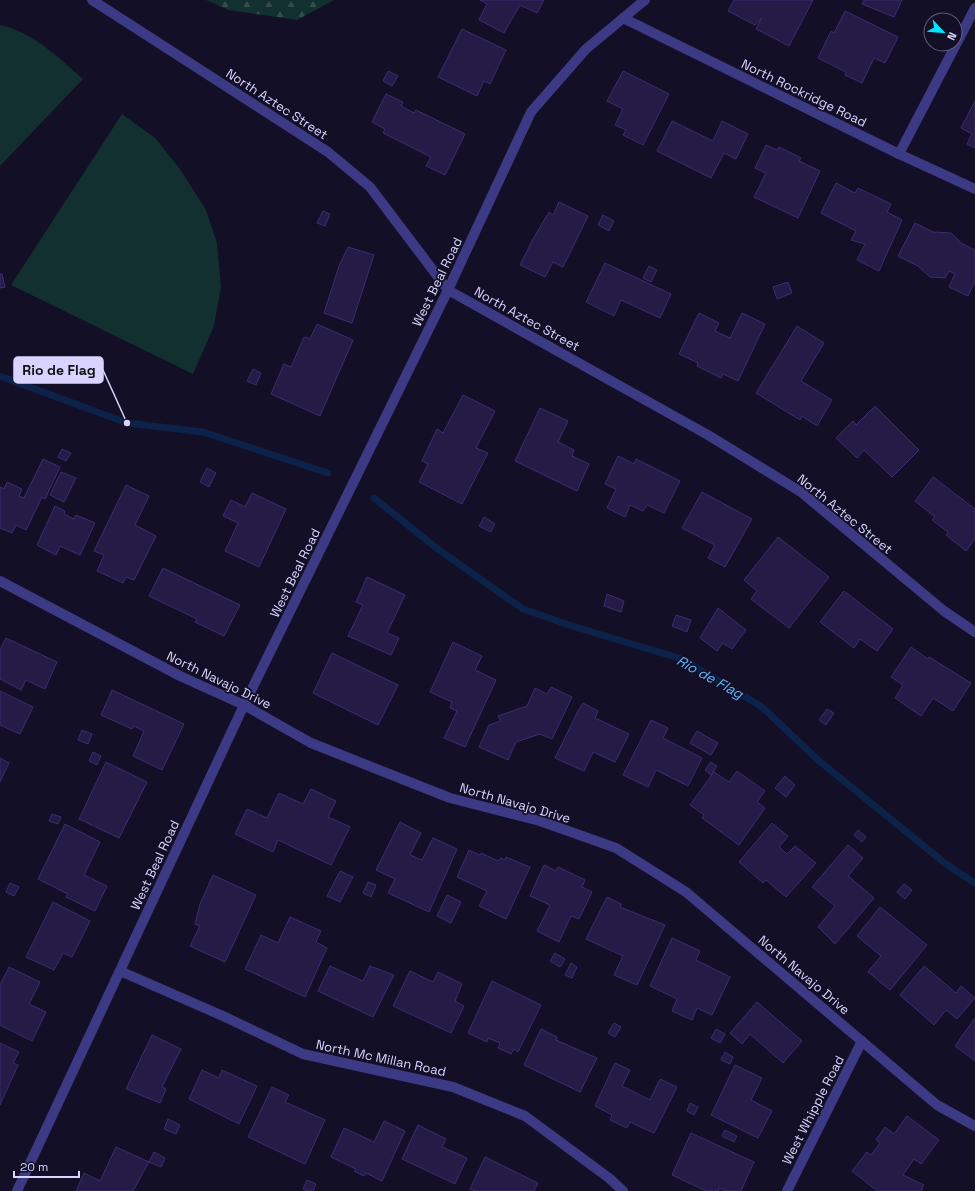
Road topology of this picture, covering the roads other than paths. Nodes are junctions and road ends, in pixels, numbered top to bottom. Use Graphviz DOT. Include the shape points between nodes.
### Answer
graph roads {
  1 [pos="92,0"];
  2 [pos="644,0"];
  3 [pos="975,8"];
  4 [pos="623,18"];
  5 [pos="899,154"];
  6 [pos="975,189"];
  7 [pos="448,290"];
  8 [pos="0,581"];
  9 [pos="975,632"];
  10 [pos="244,705"];
  11 [pos="120,971"];
  12 [pos="862,1041"];
  13 [pos="975,1126"];
  14 [pos="17,1191"];
  15 [pos="623,1191"];
  16 [pos="787,1191"];
  1 -- 7 [label="street, North Aztec Street" via="328,152 370,187"];
  2 -- 4 [label="street, West Beal Road"];
  3 -- 5 [label="street"];
  4 -- 5 [label="street, North Rockridge Road"];
  4 -- 7 [label="street, West Beal Road" via="586,49 531,112"];
  5 -- 6 [label="street, North Rockridge Road"];
  7 -- 9 [label="street, North Aztec Street" via="708,435 801,492 944,611"];
  7 -- 10 [label="street, West Beal Road"];
  8 -- 10 [label="street, North Navajo Drive" via="180,676"];
  10 -- 11 [label="street, West Beal Road"];
  10 -- 12 [label="street, North Navajo Drive" via="310,743 396,778 450,798 540,821 616,848 686,892"];
  11 -- 14 [label="street, West Beal Road"];
  11 -- 15 [label="street, North Mc Millan Road" via="303,1054 453,1087 524,1116"];
  12 -- 13 [label="street, North Navajo Drive" via="938,1105"];
  12 -- 16 [label="street, West Whipple Road"];
}
